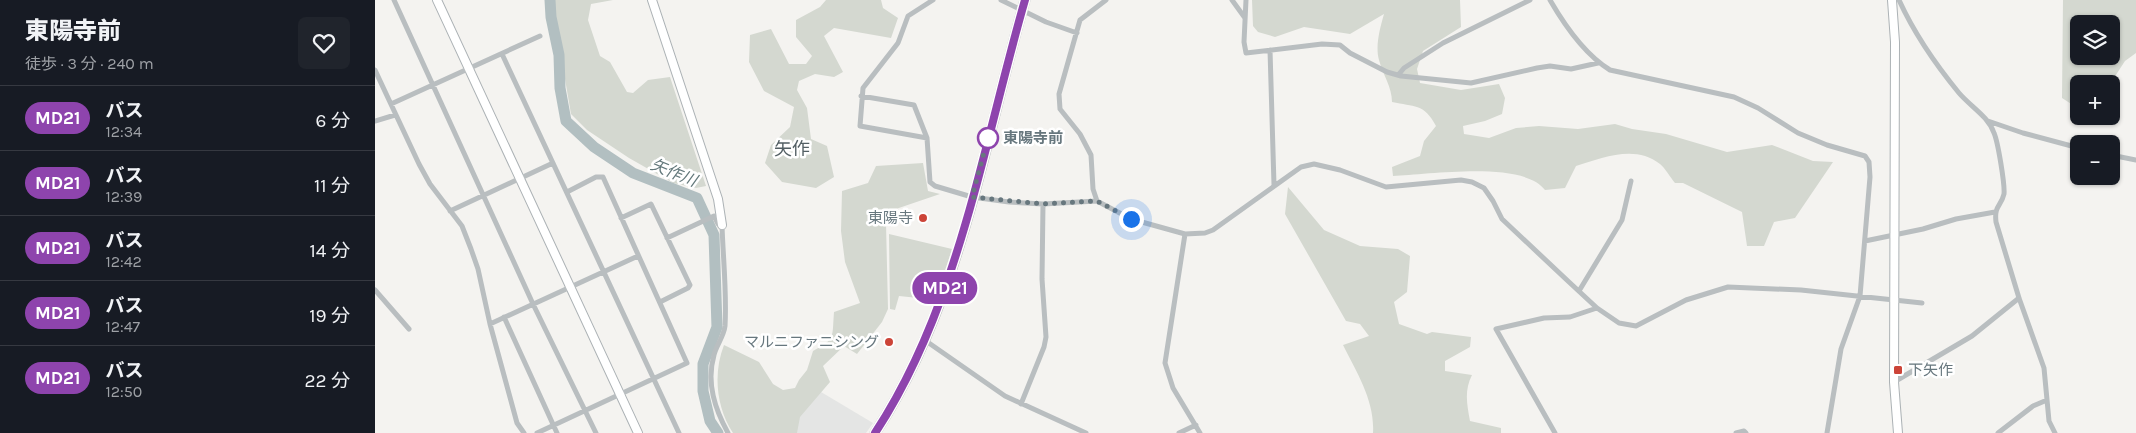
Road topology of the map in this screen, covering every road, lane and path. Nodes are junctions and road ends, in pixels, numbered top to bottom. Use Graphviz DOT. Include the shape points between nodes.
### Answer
graph roads {
  1 [pos="393,0"];
  2 [pos="437,0"];
  3 [pos="652,0"];
  4 [pos="933,0"];
  5 [pos="1001,0"];
  6 [pos="1025,0"];
  7 [pos="1106,0"];
  8 [pos="1232,0"];
  9 [pos="1246,0"];
  10 [pos="1530,0"];
  11 [pos="1551,0"];
  12 [pos="1892,0"];
  13 [pos="1899,0"];
  14 [pos="1022,11"];
  15 [pos="1245,19"];
  16 [pos="1077,33"];
  17 [pos="540,36"];
  18 [pos="1270,50"];
  19 [pos="501,54"];
  20 [pos="1598,63"];
  21 [pos="469,69"];
  22 [pos="375,70"];
  23 [pos="1399,74"];
  24 [pos="433,85"];
  25 [pos="861,96"];
  26 [pos="391,104"];
  27 [pos="393,115"];
  28 [pos="375,121"];
  29 [pos="1988,121"];
  30 [pos="927,138"];
  31 [pos="2070,146"];
  32 [pos="2120,157"];
  33 [pos="2136,160"];
  34 [pos="553,163"];
  35 [pos="519,179"];
  36 [pos="1631,181"];
  37 [pos="1274,185"];
  38 [pos="567,192"];
  39 [pos="483,195"];
  40 [pos="972,197"];
  41 [pos="1097,201"];
  42 [pos="1043,204"];
  43 [pos="451,211"];
  44 [pos="1995,212"];
  45 [pos="621,218"];
  46 [pos="722,225"];
  47 [pos="1185,234"];
  48 [pos="1895,235"];
  49 [pos="667,238"];
  50 [pos="1865,240"];
  51 [pos="638,256"];
  52 [pos="604,271"];
  53 [pos="570,287"];
  54 [pos="375,290"];
  55 [pos="1579,291"];
  56 [pos="1860,296"];
  57 [pos="2019,298"];
  58 [pos="1894,300"];
  59 [pos="660,302"];
  60 [pos="533,304"];
  61 [pos="1922,304"];
  62 [pos="1597,308"];
  63 [pos="503,317"];
  64 [pos="490,324"];
  65 [pos="409,329"];
  66 [pos="926,341"];
  67 [pos="653,379"];
  68 [pos="1894,382"];
  69 [pos="620,394"];
  70 [pos="2047,400"];
  71 [pos="1021,404"];
  72 [pos="586,410"];
  73 [pos="553,425"];
  74 [pos="1196,425"];
  75 [pos="524,433"];
  76 [pos="537,433"];
  77 [pos="557,433"];
  78 [pos="596,433"];
  79 [pos="637,433"];
  80 [pos="679,433"];
  81 [pos="728,433"];
  82 [pos="875,433"];
  83 [pos="1086,433"];
  84 [pos="1179,433"];
  85 [pos="1200,433"];
  86 [pos="1555,433"];
  87 [pos="1736,433"];
  88 [pos="1746,433"];
  89 [pos="1827,433"];
  90 [pos="1898,433"];
  91 [pos="1998,433"];
  92 [pos="2055,433"];
  1 -- 24 [label="street"];
  2 -- 21 [label="street"];
  3 -- 46 [label="street" via="718,200"];
  4 -- 25 [label="street" via="908,16 898,42 863,88"];
  5 -- 14 [label="street"];
  6 -- 14 [label="main road"];
  7 -- 16 [label="street" via="1080,20"];
  8 -- 15 [label="street"];
  9 -- 15 [label="street"];
  10 -- 23 [label="street" via="1443,43"];
  11 -- 20 [label="street" via="1581,45"];
  12 -- 48 [label="street"];
  13 -- 29 [label="street" via="1920,39 1947,78"];
  14 -- 16 [label="street"];
  14 -- 40 [label="main road"];
  15 -- 18 [label="street" via="1245,53"];
  16 -- 41 [label="street" via="1059,94 1060,108 1091,155"];
  17 -- 19 [label="street"];
  18 -- 23 [label="street" via="1340,45 1387,72"];
  18 -- 37 [label="street"];
  19 -- 21 [label="street"];
  19 -- 34 [label="street"];
  20 -- 23 [label="street" via="1571,69 1537,68 1471,83"];
  20 -- 50 [label="street" via="1621,74 1742,100 1798,133 1865,156 1869,162 1870,177"];
  21 -- 24 [label="street"];
  21 -- 35 [label="street"];
  22 -- 26 [label="street"];
  24 -- 26 [label="street"];
  24 -- 39 [label="street"];
  25 -- 30 [label="street" via="914,105"];
  25 -- 30 [label="street" via="861,126"];
  26 -- 27 [label="street"];
  27 -- 28 [label="street"];
  27 -- 43 [label="street" via="430,184"];
  29 -- 31 [label="street"];
  29 -- 44 [label="street" via="1995,134 2004,194"];
  30 -- 40 [label="street" via="931,182"];
  32 -- 33 [label="street"];
  34 -- 35 [label="street"];
  34 -- 38 [label="street"];
  35 -- 39 [label="street"];
  35 -- 53 [label="street"];
  36 -- 55 [label="street" via="1622,220"];
  37 -- 47 [label="street" via="1213,230"];
  37 -- 55 [label="street" via="1301,167 1314,164 1386,187 1447,180 1472,182 1489,193 1502,219"];
  38 -- 45 [label="street" via="596,177 603,177"];
  38 -- 52 [label="street"];
  39 -- 43 [label="street"];
  39 -- 60 [label="street"];
  40 -- 42 [label="street"];
  40 -- 66 [label="main road"];
  41 -- 42 [label="street"];
  41 -- 47 [label="street" via="1131,219"];
  42 -- 71 [label="street" via="1042,279 1046,337"];
  43 -- 64 [label="street" via="462,226 471,249"];
  44 -- 48 [label="street"];
  44 -- 57 [label="street"];
  45 -- 49 [label="street" via="651,204"];
  45 -- 51 [label="street"];
  46 -- 49 [label="street" via="714,216"];
  46 -- 81 [label="street" via="725,328 711,365 712,392 718,416"];
  47 -- 74 [label="street" via="1165,363 1173,388"];
  48 -- 50 [label="street"];
  48 -- 58 [label="street"];
  49 -- 59 [label="street" via="690,285"];
  50 -- 56 [label="street"];
  51 -- 52 [label="street"];
  51 -- 59 [label="street"];
  52 -- 53 [label="street"];
  52 -- 67 [label="street"];
  53 -- 60 [label="street"];
  53 -- 69 [label="street"];
  54 -- 65 [label="street"];
  55 -- 62 [label="street"];
  56 -- 58 [label="street"];
  56 -- 62 [label="street" via="1766,287 1728,287 1686,300 1636,326 1619,323"];
  56 -- 89 [label="street" via="1841,349"];
  57 -- 68 [label="street" via="1972,336"];
  57 -- 70 [label="street" via="2044,368"];
  58 -- 61 [label="street"];
  58 -- 68 [label="street"];
  59 -- 67 [label="street" via="687,363"];
  60 -- 63 [label="street"];
  60 -- 72 [label="street"];
  62 -- 86 [label="street" via="1570,317 1545,318 1495,329"];
  63 -- 64 [label="street"];
  63 -- 73 [label="street"];
  64 -- 75 [label="street" via="517,422"];
  66 -- 71 [label="street"];
  66 -- 82 [label="main road"];
  67 -- 69 [label="street"];
  67 -- 80 [label="street"];
  68 -- 90 [label="street"];
  69 -- 72 [label="street"];
  69 -- 79 [label="street"];
  70 -- 91 [label="street" via="2033,406"];
  70 -- 92 [label="street" via="2050,425"];
  71 -- 83 [label="street"];
  72 -- 73 [label="street"];
  72 -- 78 [label="street"];
  73 -- 76 [label="street"];
  73 -- 77 [label="street"];
  74 -- 84 [label="street"];
  74 -- 85 [label="street"];
  87 -- 88 [label="street"];
}
